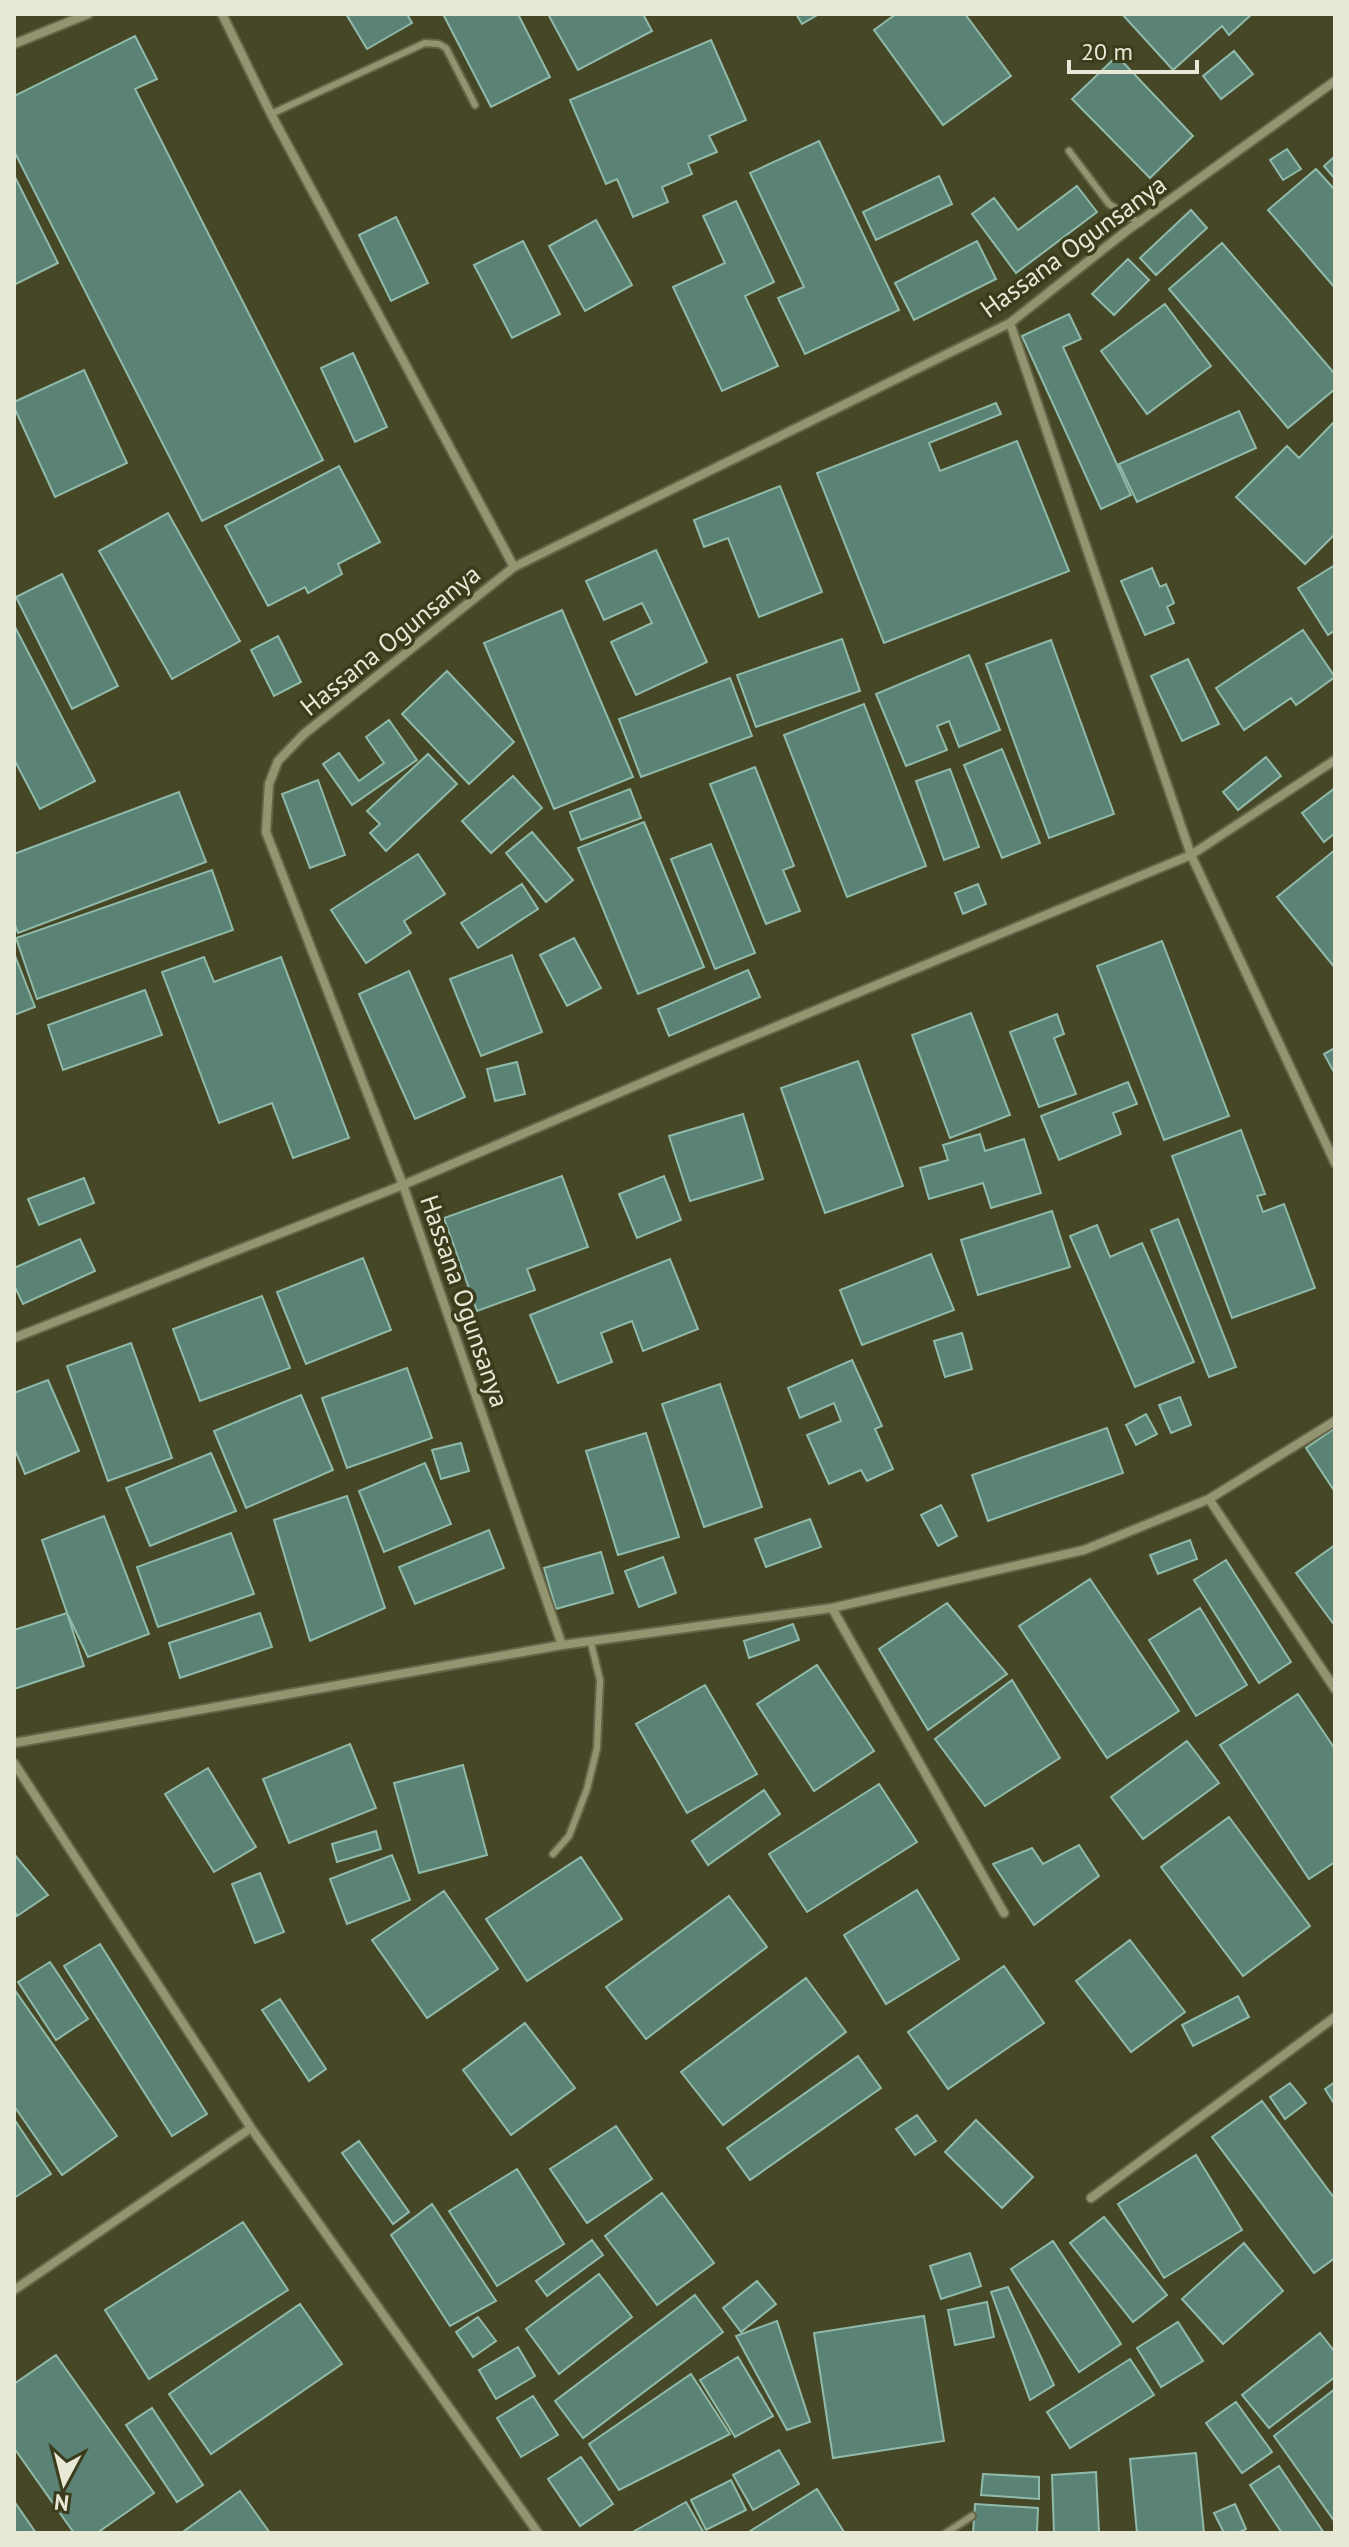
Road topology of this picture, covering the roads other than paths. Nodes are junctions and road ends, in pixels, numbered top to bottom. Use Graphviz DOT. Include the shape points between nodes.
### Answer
graph roads {
  1 [pos="88,14"];
  2 [pos="222,14"];
  3 [pos="14,44"];
  4 [pos="1335,81"];
  5 [pos="475,105"];
  6 [pos="271,114"];
  7 [pos="1069,151"];
  8 [pos="1140,223"];
  9 [pos="1010,323"];
  10 [pos="514,567"];
  11 [pos="1335,760"];
  12 [pos="1191,855"];
  13 [pos="1335,1163"];
  14 [pos="403,1185"];
  15 [pos="14,1338"];
  16 [pos="1335,1421"];
  17 [pos="1209,1499"];
  18 [pos="832,1608"];
  19 [pos="591,1643"];
  20 [pos="562,1645"];
  21 [pos="1335,1689"];
  22 [pos="14,1743"];
  23 [pos="14,1763"];
  24 [pos="553,1854"];
  25 [pos="1004,1913"];
  26 [pos="1335,2017"];
  27 [pos="251,2128"];
  28 [pos="1091,2198"];
  29 [pos="14,2290"];
  30 [pos="972,2516"];
  31 [pos="538,2533"];
  32 [pos="946,2533"];
  1 -- 3 [label="street"];
  2 -- 6 [label="street"];
  4 -- 8 [label="street, Hassana Ogunsanya"];
  5 -- 6 [label="lane" via="446,48 425,43"];
  6 -- 10 [label="street"];
  7 -- 8 [label="lane" via="1109,204"];
  8 -- 9 [label="street, Hassana Ogunsanya"];
  9 -- 10 [label="street, Hassana Ogunsanya"];
  9 -- 12 [label="street"];
  10 -- 14 [label="street, Hassana Ogunsanya" via="304,734 278,761 269,784 266,832"];
  11 -- 12 [label="street"];
  12 -- 13 [label="street"];
  12 -- 14 [label="street"];
  14 -- 15 [label="street"];
  14 -- 20 [label="street, Hassana Ogunsanya"];
  16 -- 17 [label="street"];
  17 -- 18 [label="street" via="1084,1550"];
  17 -- 21 [label="street"];
  18 -- 19 [label="street"];
  18 -- 25 [label="street"];
  19 -- 20 [label="street"];
  19 -- 24 [label="lane" via="600,1680 597,1748 569,1836"];
  20 -- 22 [label="street"];
  23 -- 27 [label="street"];
  26 -- 28 [label="street"];
  27 -- 29 [label="street"];
  27 -- 31 [label="street"];
  30 -- 32 [label="lane"];
}
